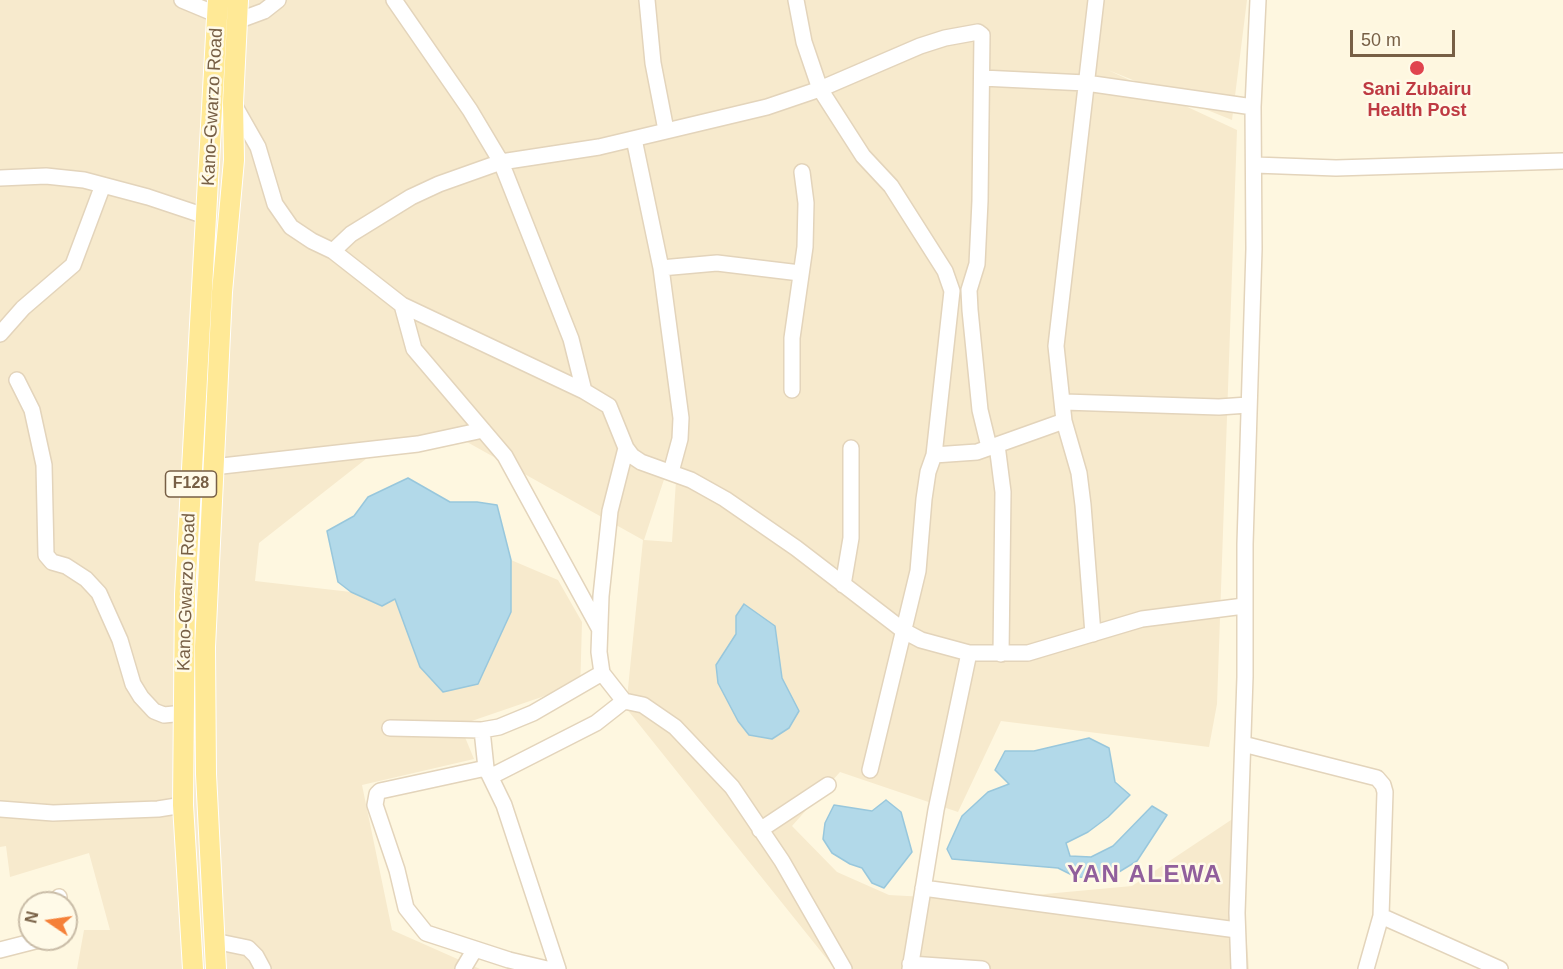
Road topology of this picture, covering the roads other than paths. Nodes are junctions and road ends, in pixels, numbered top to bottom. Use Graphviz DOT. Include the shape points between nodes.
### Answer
graph roads {
  1 [pos="182,0"];
  2 [pos="238,0"];
  3 [pos="278,0"];
  4 [pos="394,0"];
  5 [pos="647,0"];
  6 [pos="796,0"];
  7 [pos="1096,0"];
  8 [pos="1258,0"];
  9 [pos="218,7"];
  10 [pos="237,21"];
  11 [pos="982,78"];
  12 [pos="1086,83"];
  13 [pos="820,89"];
  14 [pos="233,103"];
  15 [pos="1253,107"];
  16 [pos="666,130"];
  17 [pos="212,139"];
  18 [pos="234,139"];
  19 [pos="634,139"];
  20 [pos="1563,160"];
  21 [pos="501,162"];
  22 [pos="1255,165"];
  23 [pos="802,172"];
  24 [pos="0,178"];
  25 [pos="103,185"];
  26 [pos="208,217"];
  27 [pos="333,251"];
  28 [pos="661,268"];
  29 [pos="800,273"];
  30 [pos="969,290"];
  31 [pos="952,291"];
  32 [pos="402,305"];
  33 [pos="0,334"];
  34 [pos="17,380"];
  35 [pos="792,390"];
  36 [pos="584,391"];
  37 [pos="1064,402"];
  38 [pos="1248,405"];
  39 [pos="1064,421"];
  40 [pos="483,430"];
  41 [pos="993,446"];
  42 [pos="626,448"];
  43 [pos="851,448"];
  44 [pos="934,455"];
  45 [pos="213,467"];
  46 [pos="671,472"];
  47 [pos="843,585"];
  48 [pos="1244,606"];
  49 [pos="599,628"];
  50 [pos="904,631"];
  51 [pos="1093,634"];
  52 [pos="969,653"];
  53 [pos="1001,654"];
  54 [pos="602,673"];
  55 [pos="624,701"];
  56 [pos="184,713"];
  57 [pos="390,728"];
  58 [pos="482,730"];
  59 [pos="1243,744"];
  60 [pos="870,770"];
  61 [pos="489,772"];
  62 [pos="828,785"];
  63 [pos="183,805"];
  64 [pos="0,809"];
  65 [pos="759,830"];
  66 [pos="923,888"];
  67 [pos="1381,916"];
  68 [pos="1237,930"];
  69 [pos="214,941"];
  70 [pos="18,945"];
  71 [pos="475,949"];
  72 [pos="0,950"];
  73 [pos="910,967"];
  74 [pos="193,969"];
  75 [pos="216,969"];
  76 [pos="262,969"];
  77 [pos="463,969"];
  78 [pos="547,969"];
  79 [pos="558,969"];
  80 [pos="844,969"];
  81 [pos="982,969"];
  82 [pos="1239,969"];
  83 [pos="1366,969"];
  84 [pos="1500,969"];
  1 -- 9 [label="street"];
  2 -- 10 [label="main road, Kano-Gwarzo Road / F128"];
  3 -- 10 [label="street" via="264,11"];
  4 -- 21 [label="street"];
  5 -- 16 [label="street"];
  6 -- 13 [label="street" via="804,42"];
  7 -- 12 [label="street"];
  8 -- 15 [label="street"];
  9 -- 17 [label="main road, Kano-Gwarzo Road / F128"];
  10 -- 14 [label="main road, Kano-Gwarzo Road / F128"];
  11 -- 12 [label="street"];
  11 -- 13 [label="street" via="982,35 975,32 911,50"];
  11 -- 30 [label="street" via="977,264"];
  12 -- 15 [label="street"];
  12 -- 37 [label="street" via="1057,326"];
  13 -- 16 [label="street"];
  13 -- 31 [label="street" via="863,156 891,186 945,272"];
  14 -- 18 [label="main road, Kano-Gwarzo Road / F128"];
  14 -- 27 [label="street" via="258,147 275,204 283,216 307,238"];
  15 -- 22 [label="street"];
  16 -- 19 [label="street"];
  17 -- 18 [label="main road"];
  17 -- 26 [label="main road, Kano-Gwarzo Road / F128"];
  18 -- 45 [label="main road, Kano-Gwarzo Road / F128"];
  19 -- 21 [label="street"];
  19 -- 28 [label="street"];
  20 -- 22 [label="street" via="1336,168"];
  21 -- 27 [label="street" via="411,197 351,234"];
  21 -- 36 [label="street" via="571,339"];
  22 -- 38 [label="street"];
  23 -- 29 [label="street" via="806,203"];
  24 -- 25 [label="street" via="46,176"];
  25 -- 26 [label="street"];
  25 -- 33 [label="street" via="73,265 22,308"];
  26 -- 56 [label="main road, Kano-Gwarzo Road / F128" via="185,595"];
  27 -- 32 [label="street"];
  28 -- 29 [label="street" via="717,262"];
  28 -- 46 [label="street" via="681,418"];
  29 -- 35 [label="street" via="792,338"];
  30 -- 31 [label="street"];
  30 -- 41 [label="street" via="980,411"];
  31 -- 44 [label="street"];
  32 -- 36 [label="street"];
  32 -- 40 [label="street" via="414,349"];
  34 -- 56 [label="street" via="32,410 44,465 46,555 52,562 87,579 99,593 141,697 154,711 164,715"];
  36 -- 42 [label="street" via="609,405"];
  37 -- 38 [label="street"];
  37 -- 39 [label="street"];
  38 -- 48 [label="street"];
  39 -- 41 [label="street"];
  39 -- 51 [label="street" via="1079,474"];
  40 -- 45 [label="street" via="418,444"];
  40 -- 49 [label="street" via="515,472"];
  41 -- 44 [label="street" via="977,452"];
  41 -- 53 [label="street" via="1003,492"];
  42 -- 46 [label="street" via="641,462"];
  42 -- 49 [label="street" via="610,511"];
  43 -- 47 [label="street" via="852,528"];
  44 -- 50 [label="street" via="928,472 918,571"];
  45 -- 69 [label="main road, Kano-Gwarzo Road / F128" via="205,658"];
  46 -- 47 [label="street" via="725,499"];
  47 -- 50 [label="street"];
  48 -- 51 [label="street" via="1142,619"];
  48 -- 59 [label="street"];
  49 -- 54 [label="street"];
  50 -- 52 [label="street" via="921,640"];
  50 -- 60 [label="street"];
  51 -- 53 [label="street" via="1045,650"];
  52 -- 53 [label="street"];
  52 -- 66 [label="street" via="943,770"];
  54 -- 55 [label="street"];
  54 -- 58 [label="street" via="514,722"];
  55 -- 61 [label="street" via="597,723"];
  55 -- 65 [label="street" via="643,705 675,727 732,787"];
  56 -- 63 [label="main road, Kano-Gwarzo Road / F128"];
  57 -- 58 [label="street"];
  58 -- 61 [label="street"];
  59 -- 67 [label="street" via="1377,778 1383,785"];
  59 -- 68 [label="street"];
  61 -- 71 [label="street" via="380,791 375,802 410,916 426,933"];
  61 -- 79 [label="street" via="528,873"];
  62 -- 65 [label="street"];
  63 -- 64 [label="street" via="53,813"];
  63 -- 74 [label="main road, Kano-Gwarzo Road / F128"];
  65 -- 80 [label="street" via="823,928"];
  66 -- 68 [label="street"];
  66 -- 73 [label="street"];
  67 -- 83 [label="street"];
  67 -- 84 [label="street"];
  68 -- 82 [label="street"];
  69 -- 75 [label="main road, Kano-Gwarzo Road / F128"];
  69 -- 76 [label="street" via="248,948"];
  70 -- 72 [label="street"];
  71 -- 77 [label="street"];
  71 -- 78 [label="street"];
  73 -- 81 [label="street"];
}
